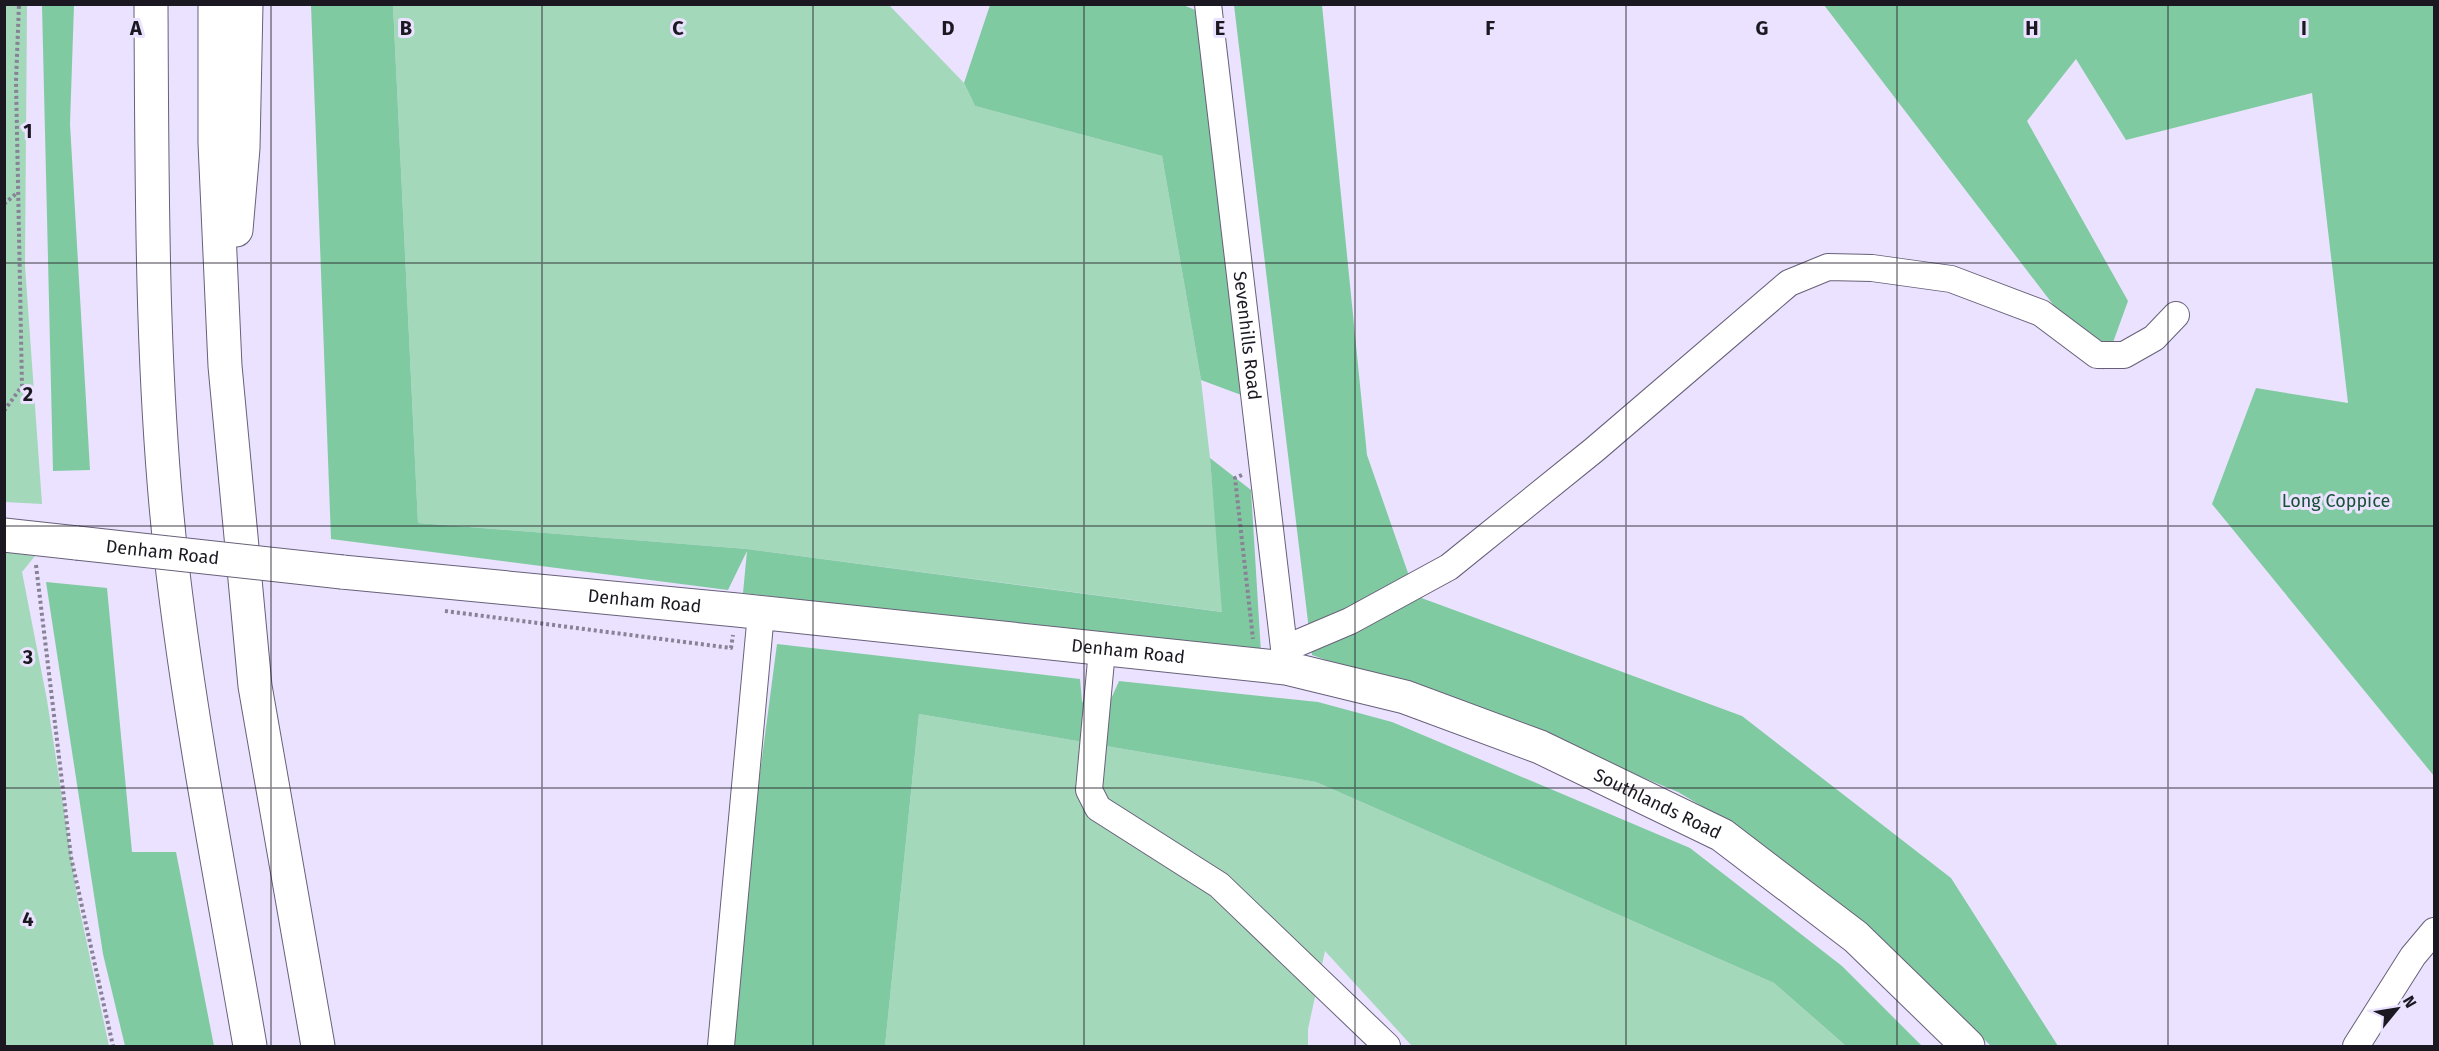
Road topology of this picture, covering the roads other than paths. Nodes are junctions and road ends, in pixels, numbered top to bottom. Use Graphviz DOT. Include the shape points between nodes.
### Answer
graph roads {
  1 [pos="151,4"];
  2 [pos="215,4"];
  3 [pos="246,4"];
  4 [pos="1208,4"];
  5 [pos="2176,315"];
  6 [pos="225,366"];
  7 [pos="4,535"];
  8 [pos="761,613"];
  9 [pos="1102,650"];
  10 [pos="1285,659"];
  11 [pos="2434,931"];
  12 [pos="250,1047"];
  13 [pos="318,1047"];
  14 [pos="721,1047"];
  15 [pos="1387,1047"];
  16 [pos="1968,1047"];
  17 [pos="2356,1047"];
  1 -- 12 [label="main road" via="159,411 172,572"];
  2 -- 6 [label="main road" via="214,143"];
  3 -- 6 [label="main road" via="243,148"];
  4 -- 10 [label="street, Sevenhills Road"];
  5 -- 10 [label="street" via="2154,338 2124,355 2097,355 2041,313 1951,279 1872,268 1828,267 1789,283 1594,450 1449,567"];
  6 -- 13 [label="main road" via="255,686"];
  7 -- 8 [label="main road, Denham Road, bridge"];
  8 -- 9 [label="main road, Denham Road"];
  8 -- 14 [label="street"];
  9 -- 10 [label="main road, Denham Road"];
  9 -- 15 [label="street" via="1089,790 1098,808 1219,885"];
  10 -- 16 [label="main road, Southlands Road" via="1405,696 1540,747 1722,835 1856,937"];
  11 -- 17 [label="street" via="2413,956"];
}
